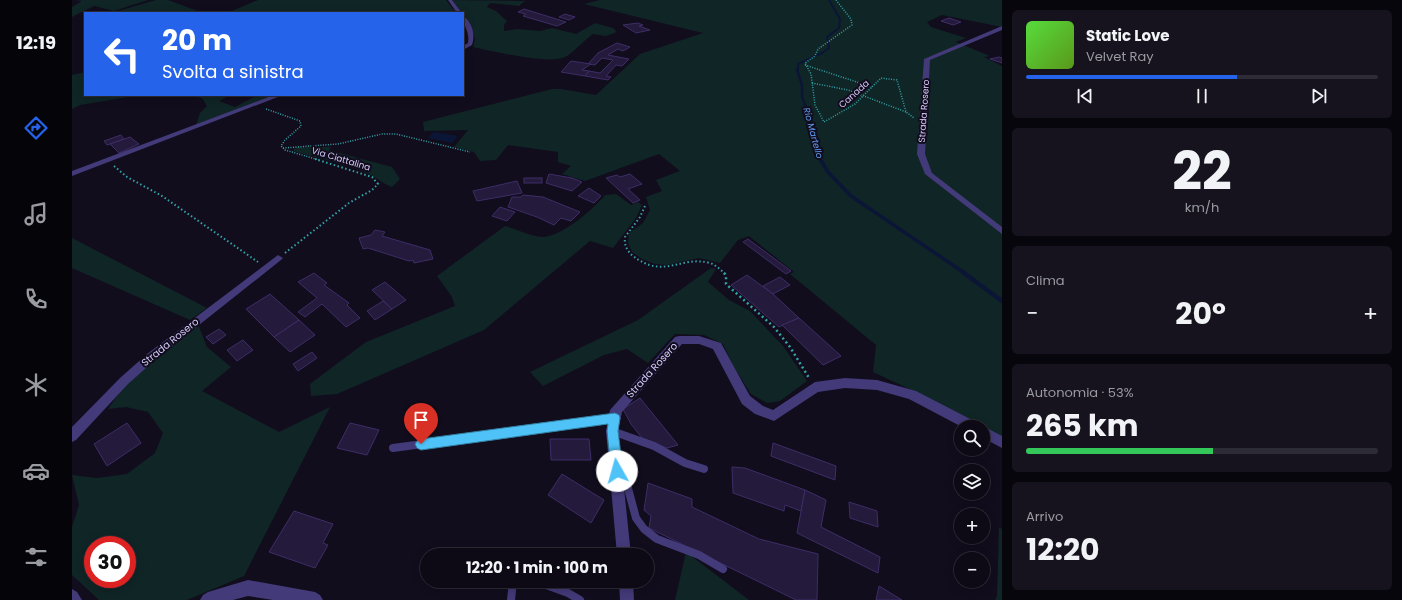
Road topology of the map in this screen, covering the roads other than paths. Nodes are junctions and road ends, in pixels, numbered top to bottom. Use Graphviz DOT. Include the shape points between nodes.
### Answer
graph roads {
  1 [pos="450,0"];
  2 [pos="459,12"];
  3 [pos="464,18"];
  4 [pos="1002,28"];
  5 [pos="464,48"];
  6 [pos="277,96"];
  7 [pos="72,174"];
  8 [pos="1002,231"];
  9 [pos="278,258"];
  10 [pos="615,418"];
  11 [pos="960,420"];
  12 [pos="612,431"];
  13 [pos="72,436"];
  14 [pos="990,436"];
  15 [pos="1002,442"];
  16 [pos="393,448"];
  17 [pos="704,469"];
  18 [pos="617,471"];
  19 [pos="623,548"];
  20 [pos="723,569"];
  21 [pos="512,588"];
  22 [pos="555,588"];
  23 [pos="627,588"];
  24 [pos="72,597"];
  25 [pos="628,599"];
  26 [pos="74,600"];
  27 [pos="208,600"];
  28 [pos="315,600"];
  29 [pos="511,600"];
  30 [pos="580,600"];
  1 -- 2 [label="street"];
  3 -- 5 [label="street" via="469,24 472,39"];
  4 -- 8 [label="street, Strada Rosero" via="927,59 921,154 929,174"];
  6 -- 7 [label="street"];
  9 -- 13 [label="street, Strada Rosero" via="151,357 124,381"];
  10 -- 11 [label="street, Strada Rosero" via="616,410 679,340 698,340 717,346 746,400 759,410 774,416 815,387 845,384 877,385 912,395"];
  10 -- 12 [label="street, Strada Rosero"];
  10 -- 16 [label="lane"];
  12 -- 17 [label="lane" via="654,446 685,463"];
  12 -- 18 [label="street, Strada Rosero"];
  14 -- 15 [label="street"];
  18 -- 19 [label="street, Strada Rosero"];
  18 -- 20 [label="lane" via="626,481 636,518 644,529 657,539 699,555"];
  21 -- 29 [label="lane"];
  22 -- 30 [label="lane"];
  23 -- 25 [label="street"];
  24 -- 26 [label="street"];
  27 -- 28 [label="street" via="248,588"];
}
